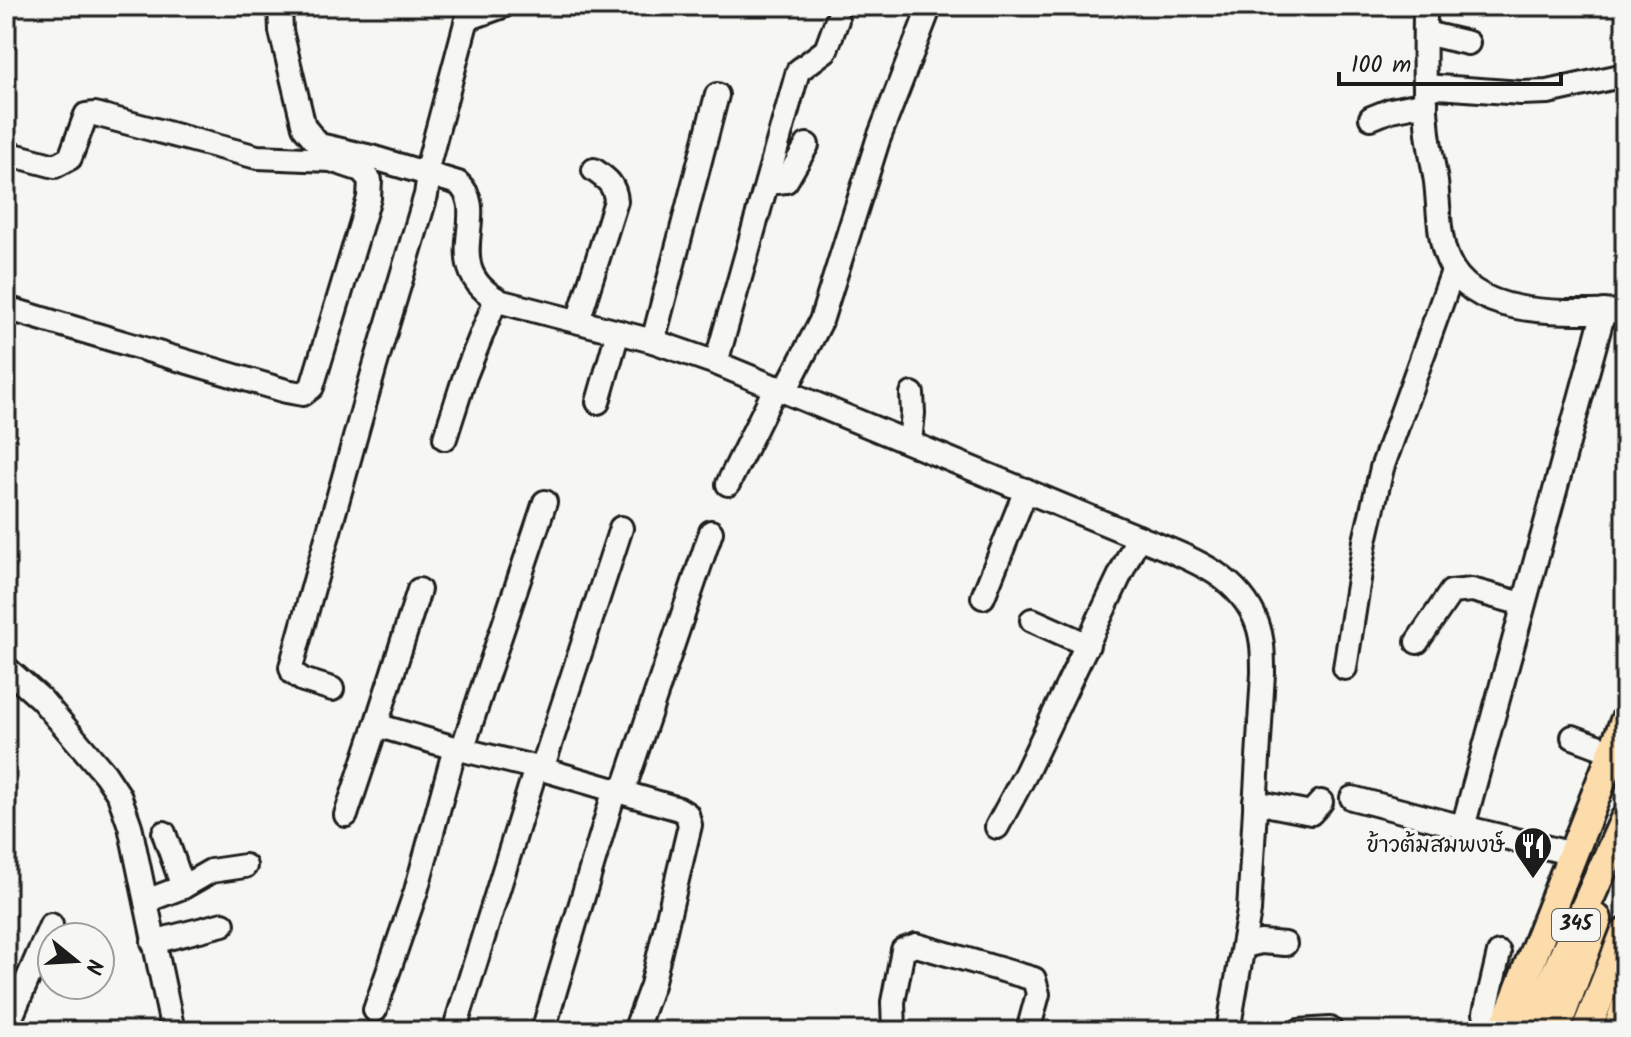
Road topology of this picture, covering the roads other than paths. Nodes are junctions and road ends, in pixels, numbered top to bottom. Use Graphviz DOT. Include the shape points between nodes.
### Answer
graph roads {
  1 [pos="280,6"];
  2 [pos="503,6"];
  3 [pos="930,6"];
  4 [pos="1425,6"];
  5 [pos="837,20"];
  6 [pos="1425,33"];
  7 [pos="1468,43"];
  8 [pos="1625,75"];
  9 [pos="717,95"];
  10 [pos="1425,95"];
  11 [pos="1371,118"];
  12 [pos="807,145"];
  13 [pos="6,153"];
  14 [pos="594,170"];
  15 [pos="429,174"];
  16 [pos="767,183"];
  17 [pos="1453,271"];
  18 [pos="496,299"];
  19 [pos="6,308"];
  20 [pos="1615,311"];
  21 [pos="578,321"];
  22 [pos="618,332"];
  23 [pos="653,341"];
  24 [pos="716,363"];
  25 [pos="781,389"];
  26 [pos="912,394"];
  27 [pos="598,402"];
  28 [pos="445,438"];
  29 [pos="910,442"];
  30 [pos="728,484"];
  31 [pos="1026,490"];
  32 [pos="545,502"];
  33 [pos="621,528"];
  34 [pos="711,532"];
  35 [pos="1138,537"];
  36 [pos="419,590"];
  37 [pos="983,597"];
  38 [pos="1523,604"];
  39 [pos="1032,620"];
  40 [pos="1417,642"];
  41 [pos="1088,645"];
  42 [pos="6,668"];
  43 [pos="1345,668"];
  44 [pos="332,689"];
  45 [pos="1625,721"];
  46 [pos="376,725"];
  47 [pos="1573,737"];
  48 [pos="458,749"];
  49 [pos="1613,752"];
  50 [pos="539,768"];
  51 [pos="619,790"];
  52 [pos="1352,798"];
  53 [pos="1255,802"];
  54 [pos="1321,802"];
  55 [pos="346,815"];
  56 [pos="1625,819"];
  57 [pos="997,827"];
  58 [pos="1463,827"];
  59 [pos="164,833"];
  60 [pos="1625,846"];
  61 [pos="1573,854"];
  62 [pos="245,866"];
  63 [pos="183,887"];
  64 [pos="146,901"];
  65 [pos="223,924"];
  66 [pos="1625,933"];
  67 [pos="153,942"];
  68 [pos="1285,944"];
  69 [pos="1244,946"];
  70 [pos="1499,953"];
  71 [pos="36,960"];
  72 [pos="1625,1009"];
  73 [pos="375,1010"];
  74 [pos="6,1029"];
  75 [pos="1330,1029"];
  76 [pos="173,1031"];
  77 [pos="454,1031"];
  78 [pos="543,1031"];
  79 [pos="635,1031"];
  80 [pos="894,1031"];
  81 [pos="1028,1031"];
  82 [pos="1228,1031"];
  83 [pos="1299,1031"];
  84 [pos="1502,1031"];
  85 [pos="1530,1031"];
  86 [pos="1555,1031"];
  87 [pos="1586,1031"];
  88 [pos="1617,1031"];
  1 -- 15 [label="street" via="304,127 319,145"];
  2 -- 15 [label="street" via="467,19"];
  3 -- 25 [label="street" via="878,140 821,321"];
  4 -- 6 [label="street"];
  5 -- 16 [label="street" via="826,50 798,71"];
  6 -- 7 [label="street"];
  6 -- 10 [label="street"];
  8 -- 10 [label="street" via="1548,92"];
  9 -- 23 [label="street"];
  10 -- 11 [label="street"];
  10 -- 17 [label="street" via="1444,247"];
  12 -- 16 [label="street" via="786,181"];
  13 -- 19 [label="street" via="55,166 70,158 86,115 95,114 257,157 331,160 361,170 370,180 328,339 312,387 303,394"];
  14 -- 21 [label="street" via="612,184 616,201"];
  15 -- 18 [label="street" via="465,188 470,270 476,283"];
  15 -- 44 [label="street" via="291,667 303,680"];
  16 -- 24 [label="street"];
  17 -- 20 [label="street" via="1491,299 1513,307"];
  17 -- 43 [label="street" via="1382,468"];
  18 -- 21 [label="street"];
  18 -- 28 [label="street"];
  20 -- 38 [label="street"];
  21 -- 22 [label="street"];
  22 -- 23 [label="street"];
  22 -- 27 [label="street"];
  23 -- 24 [label="street"];
  24 -- 25 [label="street"];
  25 -- 29 [label="street"];
  25 -- 30 [label="street"];
  26 -- 29 [label="street"];
  29 -- 31 [label="street"];
  31 -- 35 [label="street"];
  31 -- 37 [label="street"];
  32 -- 48 [label="street"];
  33 -- 50 [label="street"];
  34 -- 51 [label="street"];
  35 -- 41 [label="street"];
  35 -- 53 [label="street" via="1207,567 1231,584 1257,624 1263,673"];
  36 -- 46 [label="street"];
  38 -- 40 [label="street" via="1472,590 1451,592"];
  38 -- 58 [label="street"];
  39 -- 41 [label="street"];
  41 -- 57 [label="street"];
  42 -- 64 [label="street" via="41,699 119,795"];
  45 -- 49 [label="main road"];
  46 -- 48 [label="street"];
  46 -- 55 [label="street"];
  47 -- 49 [label="street"];
  48 -- 50 [label="street"];
  48 -- 73 [label="street"];
  49 -- 61 [label="main road"];
  50 -- 51 [label="street"];
  50 -- 77 [label="street"];
  51 -- 78 [label="street"];
  51 -- 79 [label="street" via="679,809 690,825 652,985"];
  52 -- 58 [label="street"];
  53 -- 54 [label="street" via="1311,813"];
  53 -- 69 [label="street"];
  56 -- 85 [label="main road, 345"];
  58 -- 61 [label="street"];
  59 -- 63 [label="street"];
  60 -- 86 [label="main road, 345"];
  61 -- 84 [label="main road"];
  62 -- 63 [label="street" via="211,871"];
  63 -- 64 [label="street"];
  64 -- 67 [label="street"];
  65 -- 67 [label="street"];
  66 -- 87 [label="main road, 345"];
  67 -- 76 [label="street"];
  68 -- 69 [label="street"];
  69 -- 82 [label="street"];
  70 -- 84 [label="street" via="1485,1013 1490,1026"];
  71 -- 74 [label="street"];
  72 -- 88 [label="main road"];
  75 -- 83 [label="street"];
  80 -- 81 [label="street" via="893,1002 903,950 916,945 1034,979 1038,994"];
}
